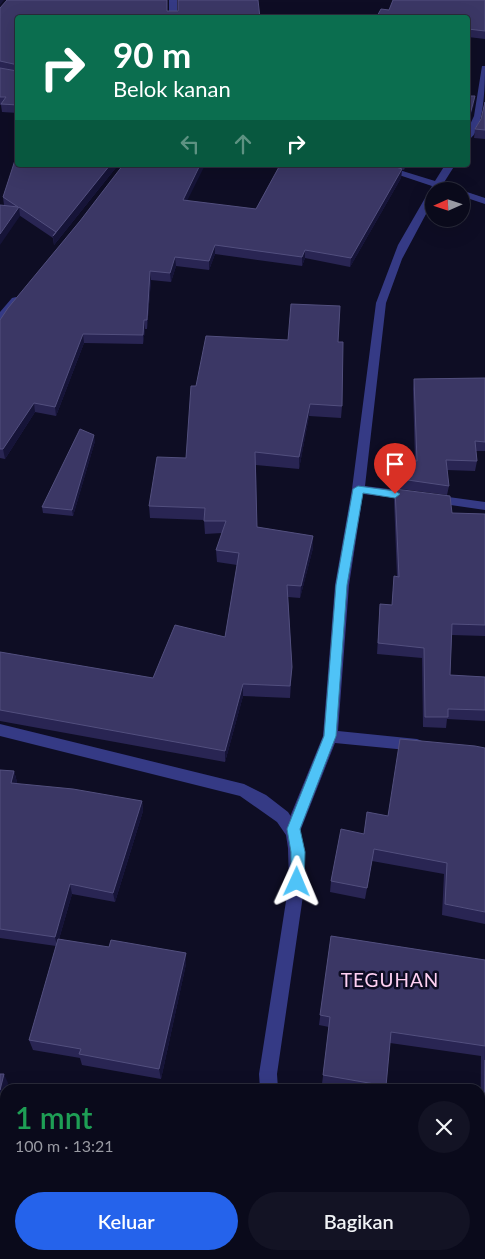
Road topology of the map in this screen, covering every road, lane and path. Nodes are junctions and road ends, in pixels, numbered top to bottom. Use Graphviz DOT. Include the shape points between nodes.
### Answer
graph roads {
  1 [pos="174,0"];
  2 [pos="174,15"];
  3 [pos="485,68"];
  4 [pos="470,133"];
  5 [pos="379,167"];
  6 [pos="449,167"];
  7 [pos="439,182"];
  8 [pos="425,185"];
  9 [pos="470,196"];
  10 [pos="485,201"];
  11 [pos="425,206"];
  12 [pos="26,288"];
  13 [pos="0,318"];
  14 [pos="358,489"];
  15 [pos="485,506"];
  16 [pos="0,730"];
  17 [pos="330,736"];
  18 [pos="437,747"];
  19 [pos="293,829"];
  20 [pos="269,1084"];
  1 -- 2 [label="street"];
  3 -- 4 [label="street" via="478,116"];
  5 -- 8 [label="street"];
  6 -- 7 [label="street"];
  9 -- 10 [label="street"];
  11 -- 14 [label="street" via="399,250 381,303"];
  12 -- 13 [label="street"];
  14 -- 15 [label="street"];
  14 -- 17 [label="street" via="342,585"];
  16 -- 19 [label="street" via="244,790 268,804"];
  17 -- 18 [label="street"];
  17 -- 19 [label="street"];
  19 -- 20 [label="street" via="298,852 297,882 268,1074"];
}
